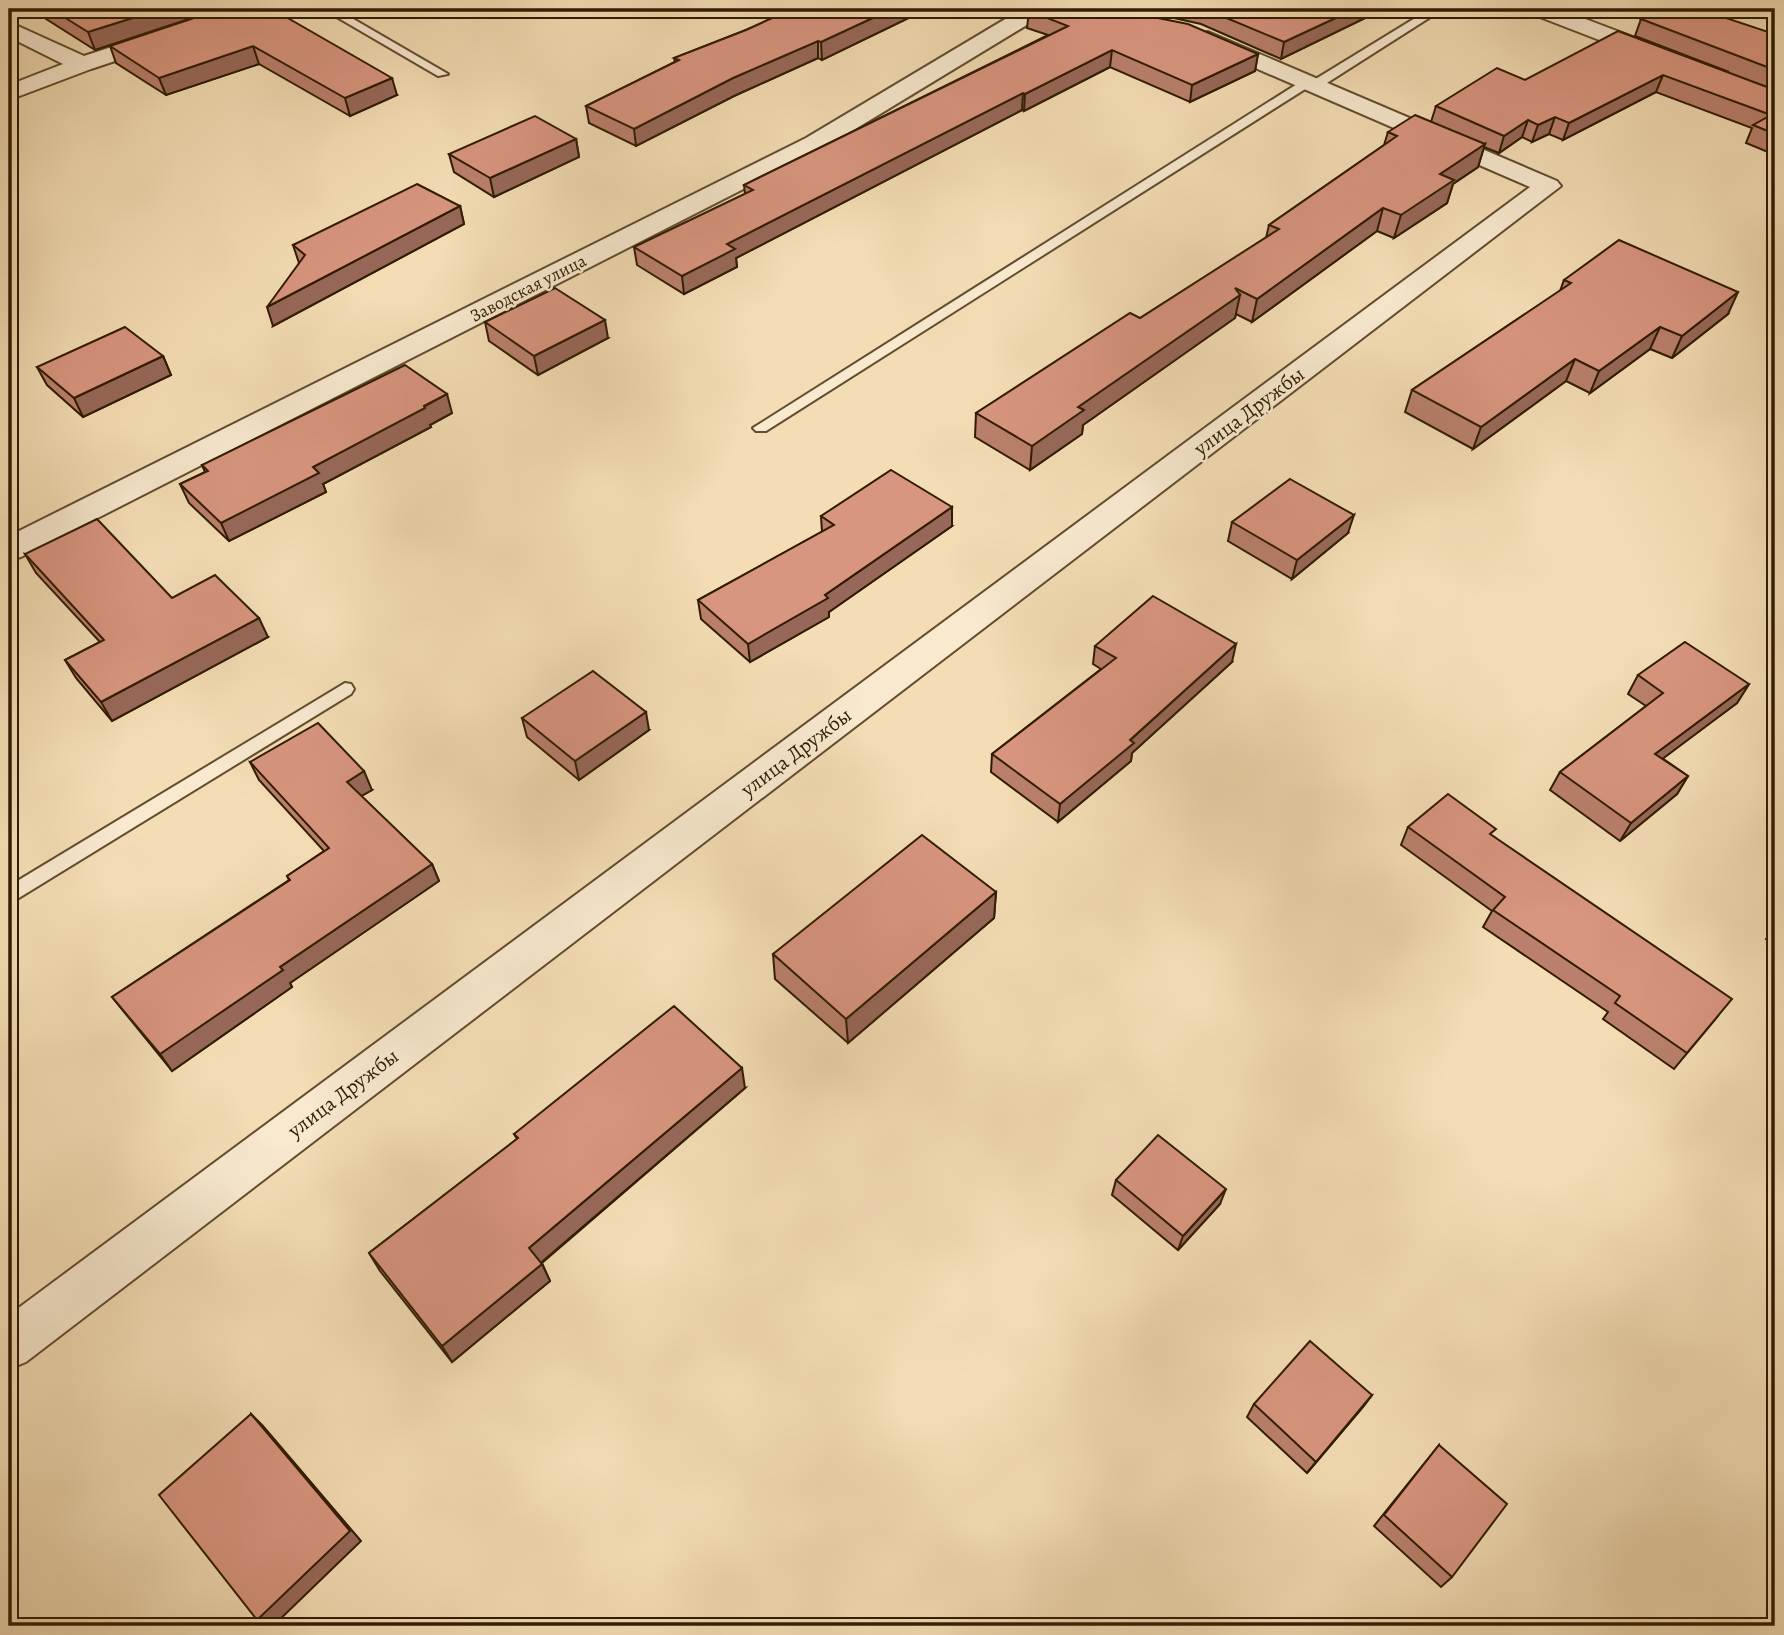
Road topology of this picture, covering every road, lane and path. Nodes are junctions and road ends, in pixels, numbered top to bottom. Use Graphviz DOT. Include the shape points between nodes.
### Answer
graph roads {
  1 [pos="248,9"];
  2 [pos="328,9"];
  3 [pos="1037,9"];
  4 [pos="1437,9"];
  5 [pos="1540,9"];
  6 [pos="9,29"];
  7 [pos="1192,32"];
  8 [pos="1676,62"];
  9 [pos="83,64"];
  10 [pos="442,74"];
  11 [pos="1312,83"];
  12 [pos="9,93"];
  13 [pos="761,428"];
  14 [pos="9,549"];
  15 [pos="345,689"];
  16 [pos="9,896"];
  17 [pos="9,1345"];
  1 -- 9 [label="street"];
  2 -- 10 [label="lane"];
  3 -- 14 [label="street, Заводская улица" via="815,143"];
  4 -- 11 [label="lane"];
  5 -- 8 [label="street"];
  6 -- 9 [label="street"];
  7 -- 11 [label="street"];
  9 -- 12 [label="street"];
  11 -- 13 [label="lane"];
  11 -- 17 [label="street, улица Дружбы" via="1548,186"];
  15 -- 16 [label="lane"];
}
